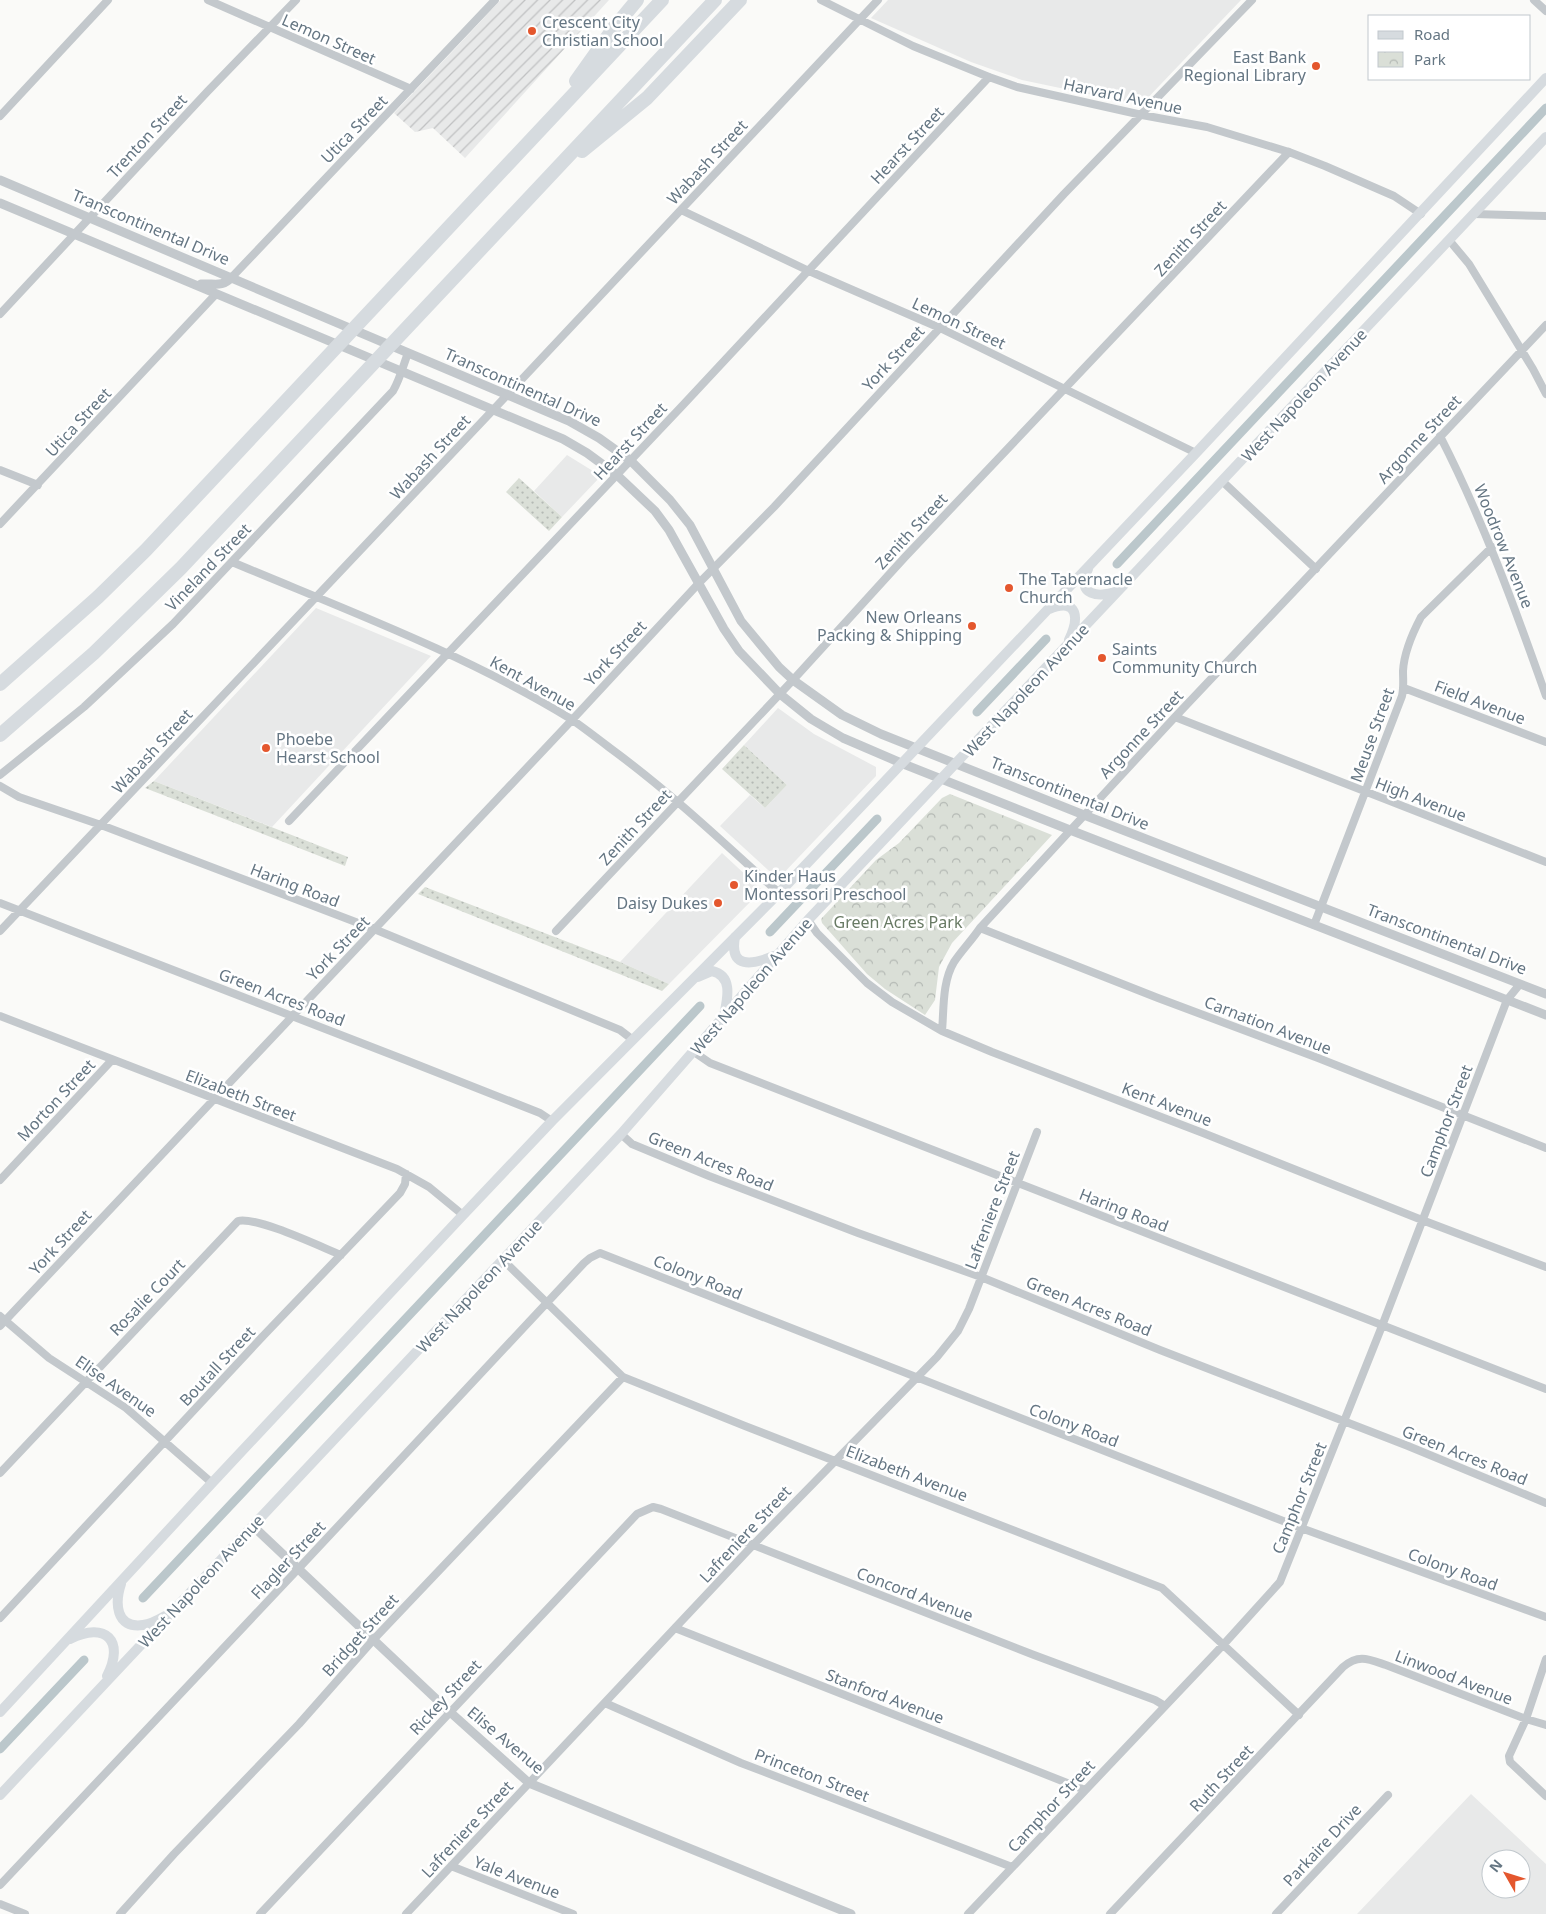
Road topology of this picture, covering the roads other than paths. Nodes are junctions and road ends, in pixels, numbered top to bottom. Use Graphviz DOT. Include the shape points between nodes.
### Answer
graph roads {
  1 [pos="108,0"];
  2 [pos="208,0"];
  3 [pos="296,0"];
  4 [pos="495,0"];
  5 [pos="638,0"];
  6 [pos="662,0"];
  7 [pos="715,0"];
  8 [pos="740,0"];
  9 [pos="821,0"];
  10 [pos="878,0"];
  11 [pos="1252,0"];
  12 [pos="1534,0"];
  13 [pos="1546,11"];
  14 [pos="860,20"];
  15 [pos="270,28"];
  16 [pos="989,77"];
  17 [pos="1546,78"];
  18 [pos="411,90"];
  19 [pos="1142,115"];
  20 [pos="0,116"];
  21 [pos="551,118"];
  22 [pos="1546,137"];
  23 [pos="1289,152"];
  24 [pos="550,175"];
  25 [pos="0,180"];
  26 [pos="0,203"];
  27 [pos="681,210"];
  28 [pos="1421,214"];
  29 [pos="1474,214"];
  30 [pos="1546,216"];
  31 [pos="90,217"];
  32 [pos="74,234"];
  33 [pos="1449,240"];
  34 [pos="809,272"];
  35 [pos="232,277"];
  36 [pos="196,285"];
  37 [pos="216,294"];
  38 [pos="0,314"];
  39 [pos="1546,324"];
  40 [pos="940,328"];
  41 [pos="1522,350"];
  42 [pos="408,353"];
  43 [pos="400,371"];
  44 [pos="1066,389"];
  45 [pos="1546,394"];
  46 [pos="507,395"];
  47 [pos="493,410"];
  48 [pos="1440,436"];
  49 [pos="1196,453"];
  50 [pos="631,461"];
  51 [pos="0,470"];
  52 [pos="618,475"];
  53 [pos="1222,481"];
  54 [pos="38,485"];
  55 [pos="0,524"];
  56 [pos="1492,547"];
  57 [pos="232,562"];
  58 [pos="1091,564"];
  59 [pos="713,569"];
  60 [pos="1316,569"];
  61 [pos="699,583"];
  62 [pos="1120,590"];
  63 [pos="316,597"];
  64 [pos="1048,609"];
  65 [pos="1066,648"];
  66 [pos="447,654"];
  67 [pos="793,680"];
  68 [pos="0,684"];
  69 [pos="1404,688"];
  70 [pos="780,694"];
  71 [pos="1546,696"];
  72 [pos="1175,717"];
  73 [pos="572,720"];
  74 [pos="0,735"];
  75 [pos="1546,742"];
  76 [pos="916,748"];
  77 [pos="901,764"];
  78 [pos="956,764"];
  79 [pos="0,776"];
  80 [pos="942,779"];
  81 [pos="0,786"];
  82 [pos="1366,792"];
  83 [pos="679,801"];
  84 [pos="1084,815"];
  85 [pos="289,821"];
  86 [pos="101,825"];
  87 [pos="1070,830"];
  88 [pos="1546,862"];
  89 [pos="780,892"];
  90 [pos="0,903"];
  91 [pos="1322,906"];
  92 [pos="20,910"];
  93 [pos="808,920"];
  94 [pos="1314,925"];
  95 [pos="980,928"];
  96 [pos="374,929"];
  97 [pos="0,931"];
  98 [pos="556,932"];
  99 [pos="735,937"];
  100 [pos="777,955"];
  101 [pos="693,979"];
  102 [pos="1520,984"];
  103 [pos="1546,994"];
  104 [pos="1507,1000"];
  105 [pos="1546,1015"];
  106 [pos="0,1016"];
  107 [pos="292,1016"];
  108 [pos="723,1017"];
  109 [pos="942,1031"];
  110 [pos="633,1040"];
  111 [pos="694,1052"];
  112 [pos="112,1060"];
  113 [pos="214,1099"];
  114 [pos="1463,1116"];
  115 [pos="552,1122"];
  116 [pos="1037,1132"];
  117 [pos="622,1134"];
  118 [pos="1546,1148"];
  119 [pos="406,1174"];
  120 [pos="0,1180"];
  121 [pos="1017,1183"];
  122 [pos="463,1215"];
  123 [pos="1422,1220"];
  124 [pos="342,1255"];
  125 [pos="596,1255"];
  126 [pos="503,1260"];
  127 [pos="1546,1267"];
  128 [pos="981,1277"];
  129 [pos="547,1303"];
  130 [pos="2,1321"];
  131 [pos="1382,1326"];
  132 [pos="624,1376"];
  133 [pos="916,1378"];
  134 [pos="86,1381"];
  135 [pos="1546,1389"];
  136 [pos="1344,1422"];
  137 [pos="166,1441"];
  138 [pos="835,1460"];
  139 [pos="0,1473"];
  140 [pos="212,1483"];
  141 [pos="1546,1503"];
  142 [pos="655,1508"];
  143 [pos="253,1526"];
  144 [pos="1301,1528"];
  145 [pos="753,1545"];
  146 [pos="299,1568"];
  147 [pos="122,1580"];
  148 [pos="171,1613"];
  149 [pos="1546,1617"];
  150 [pos="0,1618"];
  151 [pos="675,1628"];
  152 [pos="374,1639"];
  153 [pos="66,1642"];
  154 [pos="1224,1644"];
  155 [pos="1352,1660"];
  156 [pos="1546,1660"];
  157 [pos="102,1686"];
  158 [pos="605,1703"];
  159 [pos="1165,1706"];
  160 [pos="0,1712"];
  161 [pos="450,1712"];
  162 [pos="1299,1715"];
  163 [pos="1526,1719"];
  164 [pos="1546,1725"];
  165 [pos="529,1783"];
  166 [pos="1085,1790"];
  167 [pos="0,1795"];
  168 [pos="1388,1796"];
  169 [pos="1546,1796"];
  170 [pos="451,1866"];
  171 [pos="1012,1867"];
  172 [pos="0,1885"];
  173 [pos="0,1904"];
  174 [pos="25,1914"];
  175 [pos="120,1914"];
  176 [pos="260,1914"];
  177 [pos="406,1914"];
  178 [pos="573,1914"];
  179 [pos="851,1914"];
  180 [pos="968,1914"];
  181 [pos="1110,1914"];
  182 [pos="1276,1914"];
  1 -- 20 [label="street"];
  2 -- 15 [label="street, Lemon Street"];
  3 -- 15 [label="street, Trenton Street"];
  4 -- 18 [label="street, Utica Street"];
  5 -- 21 [label="highway" via="600,46"];
  6 -- 21 [label="highway"];
  7 -- 24 [label="highway"];
  8 -- 24 [label="highway" via="647,98"];
  9 -- 14 [label="street, Harvard Avenue"];
  10 -- 14 [label="street, Wabash Street"];
  11 -- 19 [label="street, York Street"];
  12 -- 13 [label="street"];
  14 -- 16 [label="street, Harvard Avenue"];
  14 -- 27 [label="street, Wabash Street"];
  15 -- 18 [label="street, Lemon Street"];
  15 -- 31 [label="street, Trenton Street"];
  16 -- 19 [label="street, Harvard Avenue" via="1017,87"];
  16 -- 34 [label="street, Hearst Street"];
  17 -- 28 [label="main road"];
  18 -- 35 [label="street, Utica Street"];
  19 -- 23 [label="street, Harvard Avenue" via="1207,127"];
  19 -- 40 [label="street, York Street"];
  21 -- 68 [label="highway" via="146,550"];
  22 -- 29 [label="main road, West Napoleon Avenue"];
  23 -- 28 [label="street, Harvard Avenue" via="1394,196"];
  23 -- 44 [label="street, Zenith Street"];
  24 -- 74 [label="highway" via="182,568 87,660"];
  25 -- 31 [label="street, Transcontinental Drive"];
  26 -- 32 [label="street, Transcontinental Drive"];
  27 -- 34 [label="street, Lemon Street"];
  27 -- 46 [label="street, Wabash Street"];
  28 -- 49 [label="main road"];
  29 -- 30 [label="street"];
  29 -- 33 [label="main road, West Napoleon Avenue"];
  31 -- 32 [label="street, Trenton Street"];
  31 -- 35 [label="street, Transcontinental Drive"];
  32 -- 36 [label="street, Transcontinental Drive"];
  32 -- 38 [label="street, Trenton Street"];
  33 -- 41 [label="street" via="1469,264"];
  33 -- 53 [label="main road, West Napoleon Avenue"];
  34 -- 40 [label="street, Lemon Street"];
  34 -- 50 [label="street, Hearst Street"];
  35 -- 36 [label="street" via="216,286"];
  35 -- 42 [label="street, Transcontinental Drive"];
  36 -- 37 [label="street, Transcontinental Drive"];
  37 -- 43 [label="street, Transcontinental Drive"];
  37 -- 54 [label="street, Utica Street"];
  39 -- 41 [label="street, Argonne Street"];
  40 -- 44 [label="street, Lemon Street"];
  40 -- 59 [label="street, York Street"];
  41 -- 45 [label="street"];
  41 -- 48 [label="street, Argonne Street"];
  42 -- 43 [label="street, Vineland Street"];
  42 -- 46 [label="street, Transcontinental Drive"];
  43 -- 47 [label="street, Transcontinental Drive"];
  43 -- 57 [label="street, Vineland Street" via="393,392"];
  44 -- 49 [label="street, Lemon Street"];
  44 -- 67 [label="street, Zenith Street"];
  46 -- 47 [label="street, Wabash Street"];
  46 -- 50 [label="street, Transcontinental Drive" via="569,421 600,438"];
  47 -- 52 [label="street, Transcontinental Drive" via="563,439"];
  47 -- 63 [label="street, Wabash Street"];
  48 -- 56 [label="street, Woodrow Avenue"];
  48 -- 60 [label="street, Argonne Street"];
  49 -- 58 [label="main road"];
  50 -- 52 [label="street, Hearst Street"];
  50 -- 59 [label="street, Transcontinental Drive" via="690,525"];
  51 -- 54 [label="street"];
  52 -- 61 [label="street, Transcontinental Drive" via="655,511"];
  52 -- 66 [label="street, Hearst Street"];
  53 -- 60 [label="street"];
  53 -- 62 [label="main road, West Napoleon Avenue"];
  54 -- 55 [label="street, Utica Street"];
  56 -- 69 [label="street, Meuse Street" via="1421,618 1406,651"];
  56 -- 71 [label="street, Woodrow Avenue"];
  57 -- 63 [label="street, Kent Avenue"];
  57 -- 79 [label="street, Vineland Street" via="173,624 84,707"];
  58 -- 62 [label="main road" via="1084,585 1089,592 1106,595"];
  58 -- 64 [label="main road"];
  59 -- 61 [label="street, York Street"];
  59 -- 67 [label="street, Transcontinental Drive" via="741,621"];
  60 -- 72 [label="street, Argonne Street"];
  61 -- 70 [label="street, Transcontinental Drive" via="739,651"];
  61 -- 73 [label="street, York Street"];
  62 -- 65 [label="main road, West Napoleon Avenue"];
  63 -- 66 [label="street, Kent Avenue"];
  63 -- 86 [label="street, Wabash Street"];
  64 -- 65 [label="main road" via="1066,605 1075,612 1075,627"];
  64 -- 76 [label="main road"];
  65 -- 78 [label="main road, West Napoleon Avenue"];
  66 -- 73 [label="street, Kent Avenue" via="510,684"];
  66 -- 85 [label="street, Hearst Street"];
  67 -- 70 [label="street, Zenith Street"];
  67 -- 76 [label="street, Transcontinental Drive" via="842,716"];
  69 -- 75 [label="street, Field Avenue"];
  69 -- 82 [label="street, Meuse Street"];
  70 -- 77 [label="street, Transcontinental Drive" via="811,719 850,743"];
  70 -- 83 [label="street, Zenith Street"];
  72 -- 82 [label="street, High Avenue"];
  72 -- 84 [label="street, Argonne Street"];
  73 -- 83 [label="street, Kent Avenue"];
  73 -- 96 [label="street, York Street"];
  76 -- 77 [label="main road"];
  76 -- 78 [label="street, Transcontinental Drive"];
  77 -- 80 [label="street, Transcontinental Drive"];
  77 -- 89 [label="main road"];
  78 -- 80 [label="main road, West Napoleon Avenue"];
  78 -- 84 [label="street, Transcontinental Drive"];
  80 -- 87 [label="street, Transcontinental Drive"];
  80 -- 93 [label="main road, West Napoleon Avenue"];
  81 -- 86 [label="street, Haring Road" via="18,797"];
  82 -- 88 [label="street, High Avenue"];
  82 -- 91 [label="street, Meuse Street"];
  83 -- 89 [label="street, Kent Avenue"];
  83 -- 98 [label="street, Zenith Street"];
  84 -- 87 [label="street, Argonne Street"];
  84 -- 91 [label="street, Transcontinental Drive"];
  86 -- 92 [label="street, Wabash Street"];
  86 -- 96 [label="street, Haring Road"];
  87 -- 94 [label="street, Transcontinental Drive"];
  87 -- 95 [label="street, Argonne Street"];
  89 -- 99 [label="main road"];
  90 -- 92 [label="street, Green Acres Road"];
  91 -- 94 [label="street, Meuse Street"];
  91 -- 102 [label="street, Transcontinental Drive"];
  92 -- 97 [label="street, Wabash Street"];
  92 -- 107 [label="street, Green Acres Road"];
  93 -- 100 [label="main road, West Napoleon Avenue"];
  93 -- 109 [label="street, Kent Avenue" via="867,983 892,1002"];
  94 -- 104 [label="street, Transcontinental Drive"];
  95 -- 109 [label="street, Argonne Street" via="948,975"];
  95 -- 114 [label="street, Carnation Avenue"];
  96 -- 107 [label="street, York Street"];
  96 -- 110 [label="street, Haring Road" via="620,1030"];
  99 -- 100 [label="main road" via="734,953 743,962 751,964"];
  99 -- 101 [label="main road"];
  100 -- 108 [label="main road, West Napoleon Avenue"];
  101 -- 108 [label="main road" via="712,971 726,981 728,989"];
  101 -- 110 [label="main road"];
  102 -- 103 [label="street, Transcontinental Drive"];
  102 -- 104 [label="street, Camphor Street"];
  104 -- 105 [label="street, Transcontinental Drive"];
  104 -- 114 [label="street, Camphor Street"];
  106 -- 112 [label="street, Elizabeth Street"];
  107 -- 113 [label="street, York Street"];
  107 -- 115 [label="street, Green Acres Road" via="540,1113"];
  108 -- 111 [label="main road, West Napoleon Avenue"];
  109 -- 123 [label="street, Kent Avenue"];
  110 -- 115 [label="main road"];
  111 -- 117 [label="main road, West Napoleon Avenue"];
  111 -- 121 [label="street, Haring Road" via="710,1063"];
  112 -- 113 [label="street, Elizabeth Street"];
  112 -- 120 [label="street, Morton Street"];
  113 -- 119 [label="street, Elizabeth Street"];
  113 -- 130 [label="street, York Street"];
  114 -- 118 [label="street, Carnation Avenue"];
  114 -- 123 [label="street, Camphor Street"];
  115 -- 122 [label="main road"];
  116 -- 121 [label="street, Lafreniere Street"];
  117 -- 126 [label="main road, West Napoleon Avenue"];
  117 -- 128 [label="street, Green Acres Road" via="632,1144 709,1176"];
  119 -- 122 [label="street, Elizabeth Street" via="429,1187"];
  119 -- 124 [label="street, Boutall Street" via="400,1193"];
  121 -- 128 [label="street, Lafreniere Street"];
  121 -- 131 [label="street, Haring Road"];
  122 -- 140 [label="main road"];
  123 -- 127 [label="street, Kent Avenue"];
  123 -- 131 [label="street, Camphor Street"];
  124 -- 134 [label="street, Rosalie Court" via="262,1224 244,1219 238,1221"];
  124 -- 137 [label="street, Boutall Street"];
  125 -- 129 [label="street, Flagler Street"];
  125 -- 133 [label="street, Colony Road" via="606,1255"];
  126 -- 129 [label="street, Elizabeth Avenue"];
  126 -- 143 [label="main road, West Napoleon Avenue"];
  128 -- 133 [label="street, Lafreniere Street" via="958,1331"];
  128 -- 136 [label="street, Green Acres Road"];
  129 -- 132 [label="street, Elizabeth Avenue"];
  129 -- 146 [label="street, Flagler Street"];
  130 -- 134 [label="street, Elise Avenue" via="49,1358"];
  131 -- 135 [label="street, Haring Road"];
  131 -- 136 [label="street, Camphor Street"];
  132 -- 138 [label="street, Elizabeth Avenue"];
  132 -- 152 [label="street, Bridget Street"];
  133 -- 138 [label="street, Lafreniere Street"];
  133 -- 144 [label="street, Colony Road"];
  134 -- 137 [label="street, Elise Avenue"];
  134 -- 139 [label="street, Rosalie Court"];
  136 -- 141 [label="street, Green Acres Road"];
  136 -- 144 [label="street, Camphor Street"];
  137 -- 140 [label="street, Elise Avenue"];
  137 -- 150 [label="street, Boutall Street"];
  138 -- 145 [label="street, Lafreniere Street"];
  138 -- 154 [label="street, Elizabeth Avenue" via="1162,1588"];
  140 -- 147 [label="main road"];
  142 -- 145 [label="street, Concord Avenue"];
  142 -- 161 [label="street, Rickey Street" via="637,1514"];
  143 -- 146 [label="street, Elise Avenue"];
  143 -- 148 [label="main road, West Napoleon Avenue"];
  144 -- 149 [label="street, Colony Road"];
  144 -- 154 [label="street, Camphor Street" via="1280,1582"];
  145 -- 151 [label="street, Lafreniere Street"];
  145 -- 159 [label="street, Concord Avenue"];
  146 -- 152 [label="street, Elise Avenue"];
  146 -- 172 [label="street, Flagler Street"];
  147 -- 148 [label="main road" via="117,1595 118,1612 128,1623 143,1625"];
  147 -- 153 [label="main road"];
  148 -- 157 [label="main road, West Napoleon Avenue"];
  151 -- 158 [label="street, Lafreniere Street"];
  151 -- 166 [label="street, Stanford Avenue"];
  152 -- 161 [label="street, Elise Avenue"];
  152 -- 175 [label="street, Bridget Street" via="299,1724"];
  153 -- 157 [label="main road" via="96,1631 109,1638 115,1654"];
  153 -- 160 [label="main road"];
  154 -- 159 [label="street, Camphor Street"];
  154 -- 162 [label="street, Elizabeth Avenue"];
  155 -- 162 [label="street, Ruth Street"];
  155 -- 163 [label="street, Linwood Avenue" via="1366,1659 1379,1663"];
  156 -- 163 [label="street"];
  157 -- 167 [label="main road, West Napoleon Avenue"];
  158 -- 165 [label="street, Lafreniere Street"];
  158 -- 171 [label="street, Princeton Street" via="741,1763"];
  159 -- 166 [label="street, Camphor Street"];
  161 -- 165 [label="street, Elise Avenue"];
  161 -- 176 [label="street, Rickey Street"];
  162 -- 181 [label="street, Ruth Street"];
  163 -- 164 [label="street, Linwood Avenue"];
  163 -- 169 [label="street" via="1508,1756"];
  165 -- 170 [label="street, Lafreniere Street"];
  165 -- 179 [label="street, Elise Avenue"];
  166 -- 171 [label="street, Camphor Street"];
  168 -- 182 [label="street, Parkaire Drive"];
  170 -- 177 [label="street, Lafreniere Street"];
  170 -- 178 [label="street, Yale Avenue"];
  171 -- 180 [label="street, Camphor Street"];
  173 -- 174 [label="street"];
}
